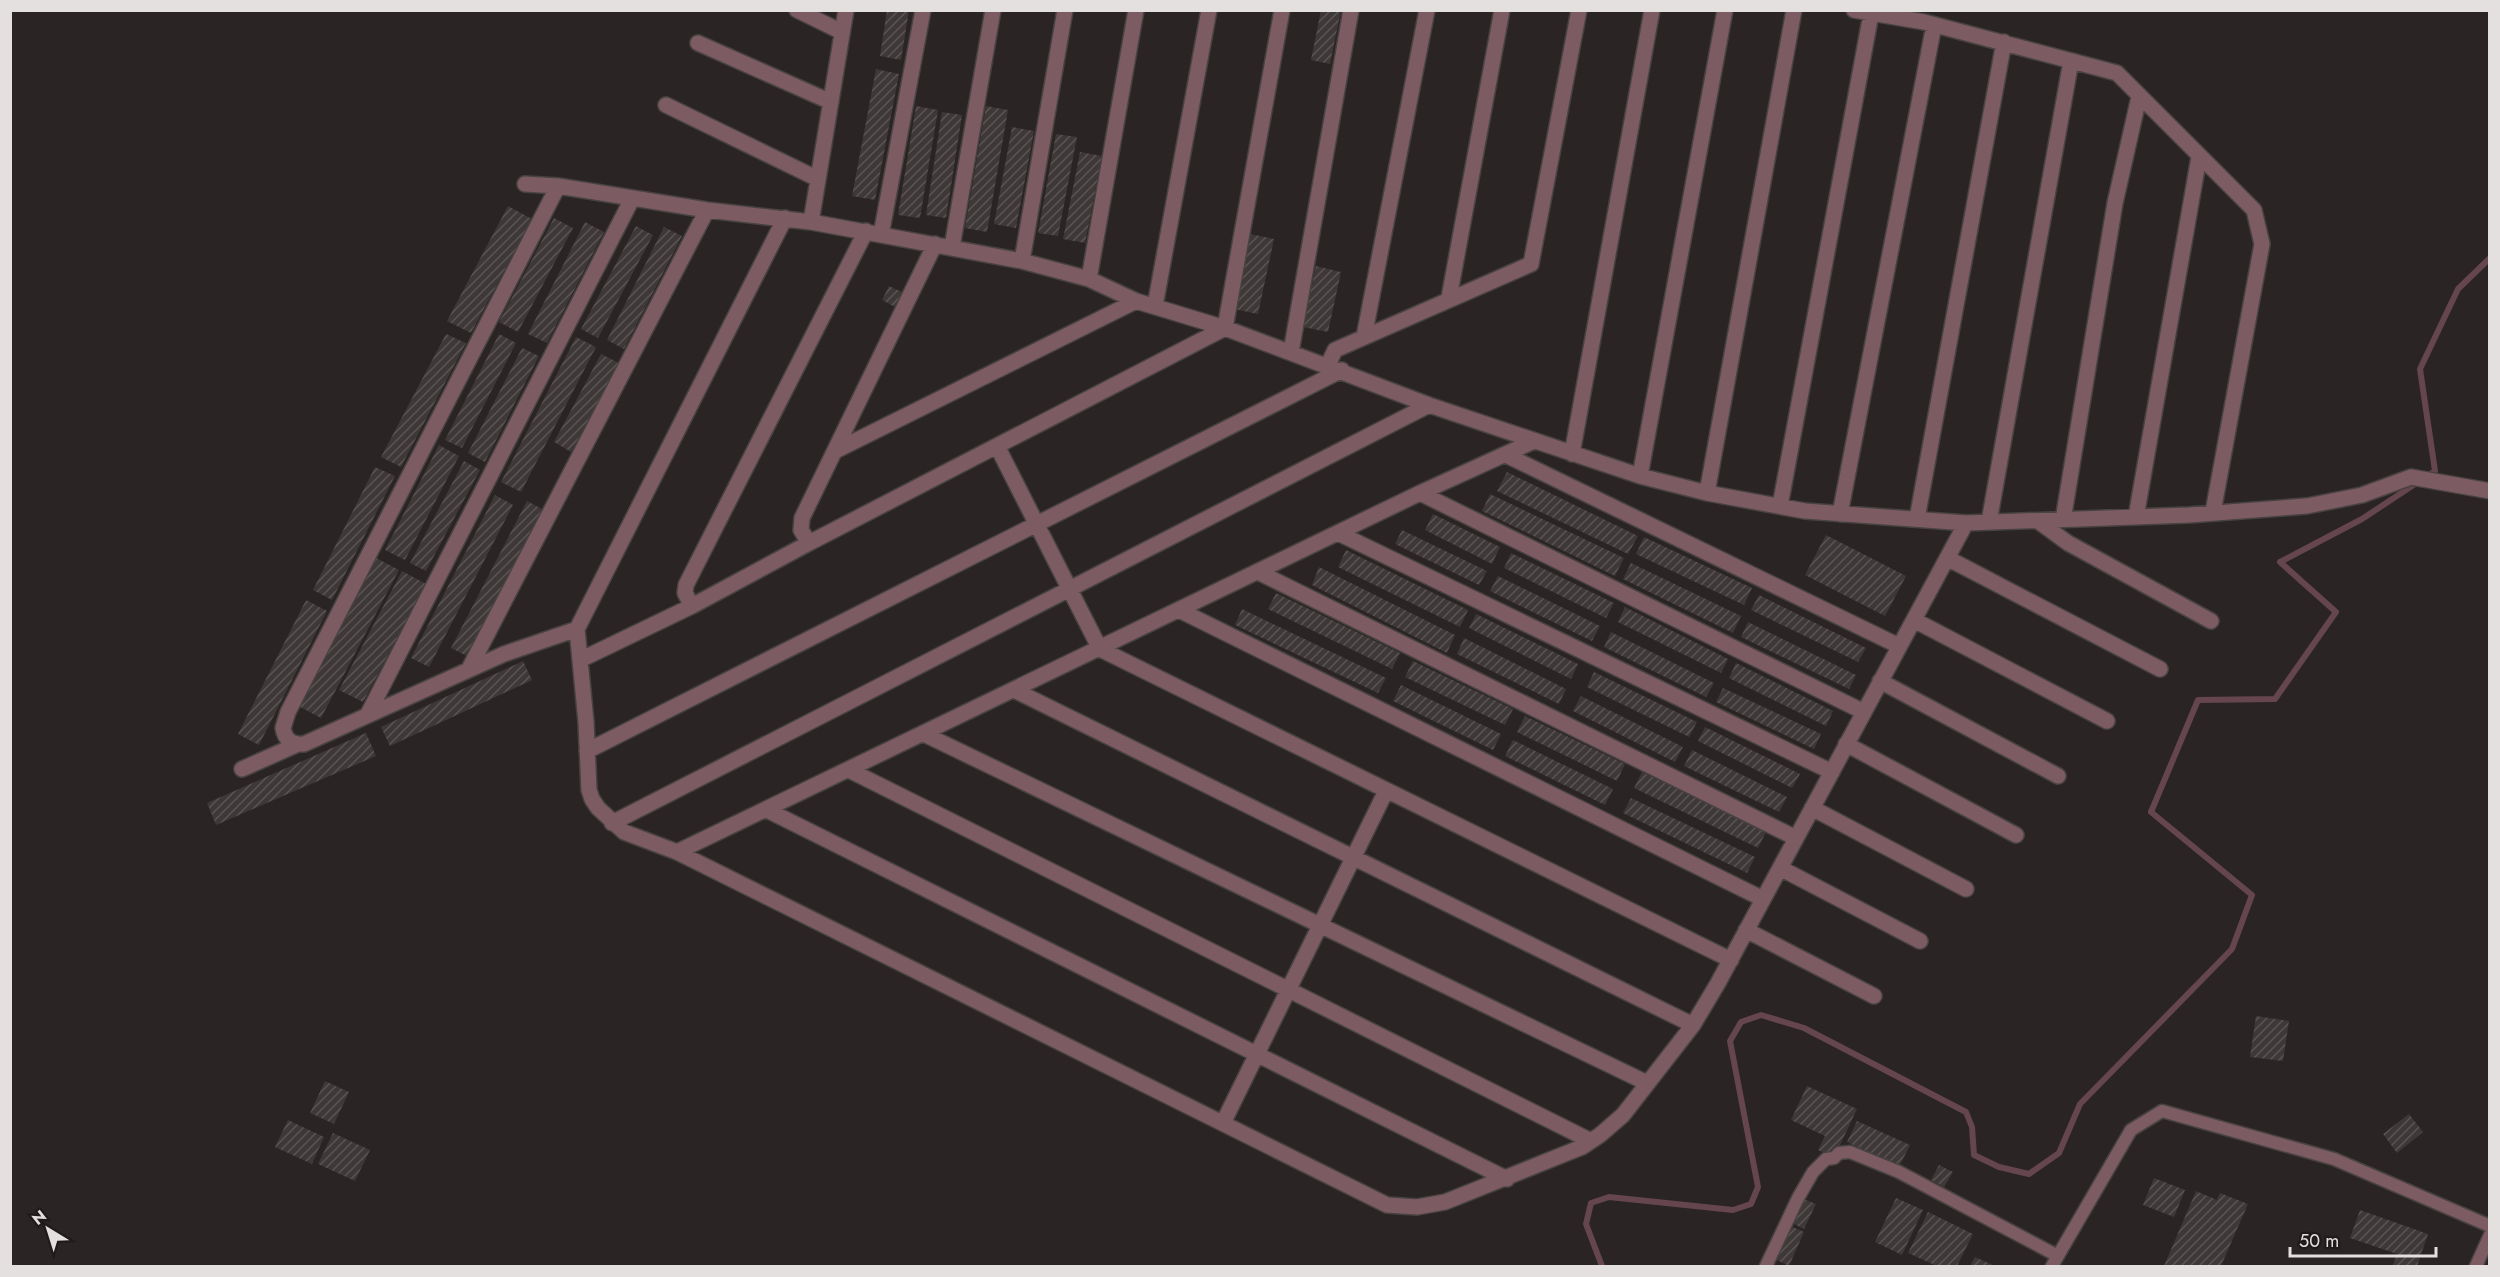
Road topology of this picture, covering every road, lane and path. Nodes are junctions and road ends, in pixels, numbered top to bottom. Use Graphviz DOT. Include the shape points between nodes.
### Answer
graph roads {
  1 [pos="797,10"];
  2 [pos="846,10"];
  3 [pos="923,10"];
  4 [pos="993,10"];
  5 [pos="1065,10"];
  6 [pos="1136,10"];
  7 [pos="1209,10"];
  8 [pos="1282,10"];
  9 [pos="1352,10"];
  10 [pos="1427,10"];
  11 [pos="1502,10"];
  12 [pos="1579,10"];
  13 [pos="1652,10"];
  14 [pos="1725,10"];
  15 [pos="1794,10"];
  16 [pos="1854,10"];
  17 [pos="1871,14"];
  18 [pos="1934,25"];
  19 [pos="842,33"];
  20 [pos="2004,42"];
  21 [pos="698,43"];
  22 [pos="2071,61"];
  23 [pos="2139,97"];
  24 [pos="831,102"];
  25 [pos="666,105"];
  26 [pos="2199,157"];
  27 [pos="818,179"];
  28 [pos="525,184"];
  29 [pos="558,186"];
  30 [pos="632,199"];
  31 [pos="707,210"];
  32 [pos="785,218"];
  33 [pos="811,222"];
  34 [pos="866,231"];
  35 [pos="881,235"];
  36 [pos="935,244"];
  37 [pos="952,247"];
  38 [pos="1022,261"];
  39 [pos="1089,279"];
  40 [pos="1449,298"];
  41 [pos="1136,301"];
  42 [pos="1155,306"];
  43 [pos="1225,328"];
  44 [pos="1364,337"];
  45 [pos="1291,352"];
  46 [pos="1335,368"];
  47 [pos="1429,405"];
  48 [pos="1534,441"];
  49 [pos="997,446"];
  50 [pos="835,451"];
  51 [pos="1572,454"];
  52 [pos="1506,455"];
  53 [pos="1640,476"];
  54 [pos="2485,490"];
  55 [pos="1420,493"];
  56 [pos="1707,493"];
  57 [pos="1780,506"];
  58 [pos="2213,512"];
  59 [pos="1840,514"];
  60 [pos="2136,517"];
  61 [pos="1917,519"];
  62 [pos="2063,520"];
  63 [pos="2038,521"];
  64 [pos="1989,522"];
  65 [pos="1966,523"];
  66 [pos="1036,524"];
  67 [pos="1338,532"];
  68 [pos="808,543"];
  69 [pos="1947,558"];
  70 [pos="1258,572"];
  71 [pos="1070,589"];
  72 [pos="692,606"];
  73 [pos="1179,610"];
  74 [pos="1914,620"];
  75 [pos="2211,621"];
  76 [pos="577,629"];
  77 [pos="1899,646"];
  78 [pos="1100,649"];
  79 [pos="580,660"];
  80 [pos="469,669"];
  81 [pos="2160,669"];
  82 [pos="1880,681"];
  83 [pos="1014,690"];
  84 [pos="1864,712"];
  85 [pos="368,714"];
  86 [pos="2107,721"];
  87 [pos="924,734"];
  88 [pos="1846,744"];
  89 [pos="296,745"];
  90 [pos="587,751"];
  91 [pos="242,770"];
  92 [pos="849,770"];
  93 [pos="1832,772"];
  94 [pos="2058,776"];
  95 [pos="1386,791"];
  96 [pos="1812,808"];
  97 [pos="767,810"];
  98 [pos="612,823"];
  99 [pos="2016,835"];
  100 [pos="1796,837"];
  101 [pos="677,852"];
  102 [pos="1353,857"];
  103 [pos="1780,868"];
  104 [pos="1965,889"];
  105 [pos="1763,899"];
  106 [pos="1320,925"];
  107 [pos="1746,930"];
  108 [pos="1920,941"];
  109 [pos="1731,960"];
  110 [pos="1289,990"];
  111 [pos="1874,996"];
  112 [pos="1693,1024"];
  113 [pos="1257,1054"];
  114 [pos="1647,1083"];
  115 [pos="1223,1123"];
  116 [pos="1591,1141"];
  117 [pos="1507,1179"];
  118 [pos="2490,1226"];
  119 [pos="2490,1235"];
  120 [pos="2055,1261"];
  121 [pos="1766,1266"];
  122 [pos="2476,1266"];
  1 -- 19 [label="street"];
  2 -- 19 [label="street"];
  3 -- 35 [label="street"];
  4 -- 37 [label="street"];
  5 -- 38 [label="street"];
  6 -- 39 [label="street"];
  7 -- 42 [label="street"];
  8 -- 43 [label="street"];
  9 -- 45 [label="street"];
  10 -- 44 [label="street"];
  11 -- 40 [label="street"];
  12 -- 40 [label="street" via="1531,264"];
  13 -- 51 [label="street"];
  14 -- 53 [label="street"];
  15 -- 56 [label="street"];
  16 -- 17 [label="street"];
  17 -- 18 [label="street"];
  17 -- 57 [label="street"];
  18 -- 20 [label="street"];
  18 -- 59 [label="street"];
  19 -- 24 [label="street"];
  20 -- 22 [label="street"];
  20 -- 61 [label="street"];
  21 -- 24 [label="street"];
  22 -- 23 [label="street" via="2117,74"];
  22 -- 64 [label="street"];
  23 -- 26 [label="street"];
  23 -- 62 [label="street" via="2115,203"];
  24 -- 27 [label="street"];
  25 -- 27 [label="street"];
  26 -- 58 [label="street" via="2254,210 2262,244"];
  26 -- 60 [label="street"];
  27 -- 33 [label="street"];
  28 -- 29 [label="street"];
  29 -- 30 [label="street"];
  29 -- 89 [label="street" via="288,712 284,735"];
  30 -- 31 [label="street"];
  30 -- 85 [label="street"];
  31 -- 32 [label="street"];
  31 -- 80 [label="street"];
  32 -- 33 [label="street"];
  32 -- 76 [label="street"];
  33 -- 34 [label="street"];
  34 -- 35 [label="street"];
  34 -- 72 [label="street" via="686,585"];
  35 -- 36 [label="street"];
  36 -- 37 [label="street"];
  36 -- 50 [label="street"];
  37 -- 38 [label="street"];
  38 -- 39 [label="street"];
  39 -- 41 [label="street"];
  40 -- 44 [label="street"];
  41 -- 42 [label="street"];
  41 -- 50 [label="street"];
  42 -- 43 [label="street"];
  43 -- 45 [label="street"];
  43 -- 49 [label="street"];
  44 -- 46 [label="street" via="1335,350"];
  45 -- 46 [label="street"];
  46 -- 47 [label="street"];
  46 -- 66 [label="street"];
  47 -- 48 [label="street"];
  47 -- 71 [label="street"];
  48 -- 51 [label="street"];
  48 -- 52 [label="street"];
  49 -- 66 [label="street"];
  49 -- 68 [label="street"];
  50 -- 68 [label="street" via="802,518 801,531"];
  51 -- 53 [label="street"];
  52 -- 55 [label="street"];
  52 -- 77 [label="street"];
  53 -- 56 [label="street"];
  54 -- 58 [label="street" via="2411,477 2362,495 2307,506"];
  55 -- 67 [label="street"];
  55 -- 84 [label="street"];
  56 -- 57 [label="street"];
  57 -- 59 [label="street"];
  58 -- 60 [label="street"];
  59 -- 61 [label="street"];
  60 -- 62 [label="street"];
  61 -- 65 [label="street"];
  62 -- 63 [label="street"];
  63 -- 64 [label="street"];
  63 -- 75 [label="street" via="2068,543"];
  64 -- 65 [label="street"];
  65 -- 69 [label="street"];
  66 -- 71 [label="street"];
  66 -- 90 [label="street"];
  67 -- 70 [label="street"];
  67 -- 93 [label="street"];
  68 -- 72 [label="street"];
  69 -- 74 [label="street"];
  69 -- 81 [label="street"];
  70 -- 73 [label="street"];
  70 -- 100 [label="street"];
  71 -- 78 [label="street"];
  71 -- 98 [label="street"];
  72 -- 79 [label="street"];
  73 -- 78 [label="street"];
  73 -- 105 [label="street"];
  74 -- 77 [label="street"];
  74 -- 86 [label="street"];
  76 -- 79 [label="street"];
  76 -- 80 [label="street"];
  77 -- 82 [label="street"];
  78 -- 83 [label="street"];
  78 -- 95 [label="street"];
  79 -- 90 [label="street"];
  80 -- 85 [label="street"];
  82 -- 84 [label="street"];
  82 -- 94 [label="street"];
  83 -- 87 [label="street"];
  83 -- 102 [label="street"];
  84 -- 88 [label="street"];
  85 -- 89 [label="street"];
  87 -- 92 [label="street"];
  87 -- 106 [label="street"];
  88 -- 93 [label="street"];
  88 -- 99 [label="street"];
  89 -- 91 [label="street"];
  90 -- 98 [label="street" via="589,790"];
  92 -- 97 [label="street"];
  92 -- 110 [label="street"];
  93 -- 96 [label="street"];
  95 -- 102 [label="street"];
  95 -- 109 [label="street"];
  96 -- 100 [label="street"];
  96 -- 104 [label="street"];
  97 -- 101 [label="street"];
  97 -- 113 [label="street"];
  98 -- 101 [label="street" via="624,832"];
  100 -- 103 [label="street"];
  101 -- 115 [label="street"];
  102 -- 106 [label="street"];
  102 -- 112 [label="street"];
  103 -- 105 [label="street"];
  103 -- 108 [label="street"];
  105 -- 107 [label="street"];
  106 -- 110 [label="street"];
  106 -- 114 [label="street"];
  107 -- 109 [label="street"];
  107 -- 111 [label="street"];
  109 -- 112 [label="street"];
  110 -- 113 [label="street"];
  110 -- 116 [label="street"];
  112 -- 114 [label="street"];
  113 -- 115 [label="street"];
  113 -- 117 [label="street"];
  114 -- 116 [label="street" via="1623,1115"];
  115 -- 117 [label="street" via="1387,1205 1417,1207 1445,1202"];
  116 -- 117 [label="street"];
  118 -- 120 [label="lane" via="2334,1159 2162,1112 2132,1130"];
  119 -- 122 [label="lane"];
  120 -- 121 [label="lane" via="1899,1172 1850,1152 1826,1159 1813,1172"];
}
